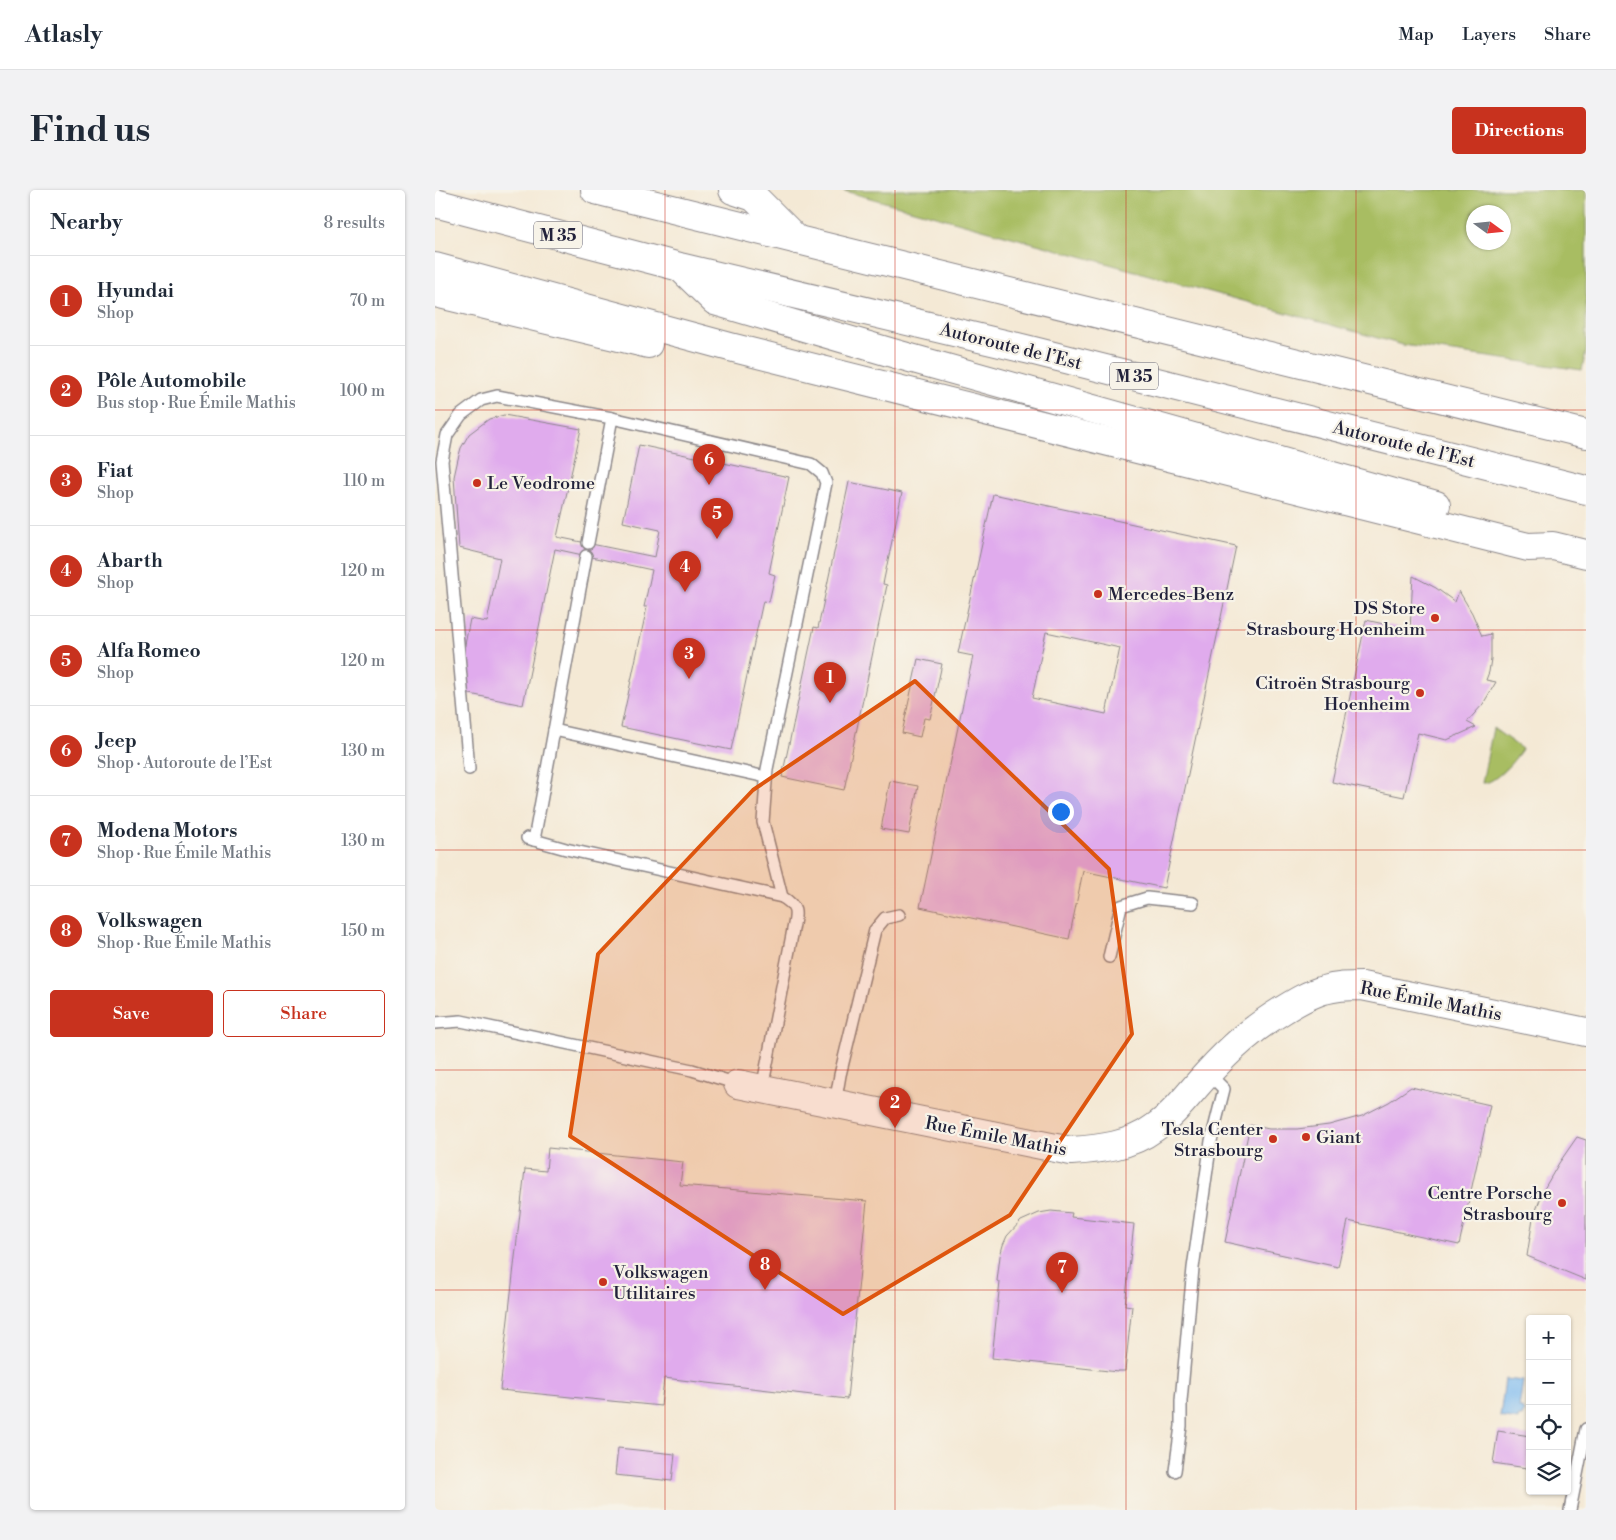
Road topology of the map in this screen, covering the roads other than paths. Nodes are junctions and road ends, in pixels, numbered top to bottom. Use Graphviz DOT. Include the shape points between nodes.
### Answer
graph roads {
  1 [pos="595,190"];
  2 [pos="733,190"];
  3 [pos="435,203"];
  4 [pos="798,241"];
  5 [pos="435,267"];
  6 [pos="680,267"];
  7 [pos="435,293"];
  8 [pos="729,347"];
  9 [pos="612,418"];
  10 [pos="1586,434"];
  11 [pos="1586,490"];
  12 [pos="588,543"];
  13 [pos="1553,546"];
  14 [pos="1586,554"];
  15 [pos="586,556"];
  16 [pos="554,730"];
  17 [pos="469,769"];
  18 [pos="766,777"];
  19 [pos="781,897"];
  20 [pos="1193,903"];
  21 [pos="899,914"];
  22 [pos="1109,957"];
  23 [pos="435,1022"];
  24 [pos="1586,1032"];
  25 [pos="1208,1073"];
  26 [pos="750,1087"];
  27 [pos="835,1104"];
  28 [pos="1586,1429"];
  29 [pos="1175,1471"];
  30 [pos="1570,1510"];
  1 -- 4 [label="main road"];
  2 -- 4 [label="main road" via="754,197"];
  3 -- 6 [label="main road, Autoroute de l’Est / M 35"];
  4 -- 10 [label="main road"];
  5 -- 8 [label="main road"];
  6 -- 11 [label="main road, Autoroute de l’Est / M 35" via="1030,350"];
  6 -- 13 [label="main road" via="715,301 1385,490 1533,534"];
  7 -- 8 [label="main road" via="675,350"];
  8 -- 13 [label="main road" via="1528,547"];
  9 -- 12 [label="lane"];
  9 -- 17 [label="lane" via="497,396 481,400 461,415 447,435 442,461"];
  9 -- 18 [label="lane" via="811,464 822,473 826,483"];
  13 -- 14 [label="main road"];
  15 -- 16 [label="lane"];
  16 -- 18 [label="lane"];
  16 -- 19 [label="lane" via="530,839"];
  18 -- 19 [label="lane" via="763,822"];
  19 -- 26 [label="lane" via="791,902 796,912"];
  20 -- 22 [label="lane" via="1147,898 1121,906"];
  21 -- 27 [label="lane" via="885,918 875,930"];
  23 -- 26 [label="lane" via="461,1021 692,1070"];
  24 -- 25 [label="main road, Rue Émile Mathis" via="1362,986 1343,986 1303,998 1250,1031"];
  25 -- 27 [label="main road, Rue Émile Mathis" via="1170,1116 1153,1129 1113,1146 1071,1151"];
  25 -- 29 [label="lane" via="1224,1090 1211,1141 1193,1268"];
  26 -- 27 [label="main road, Rue Émile Mathis"];
  28 -- 30 [label="lane"];
}
